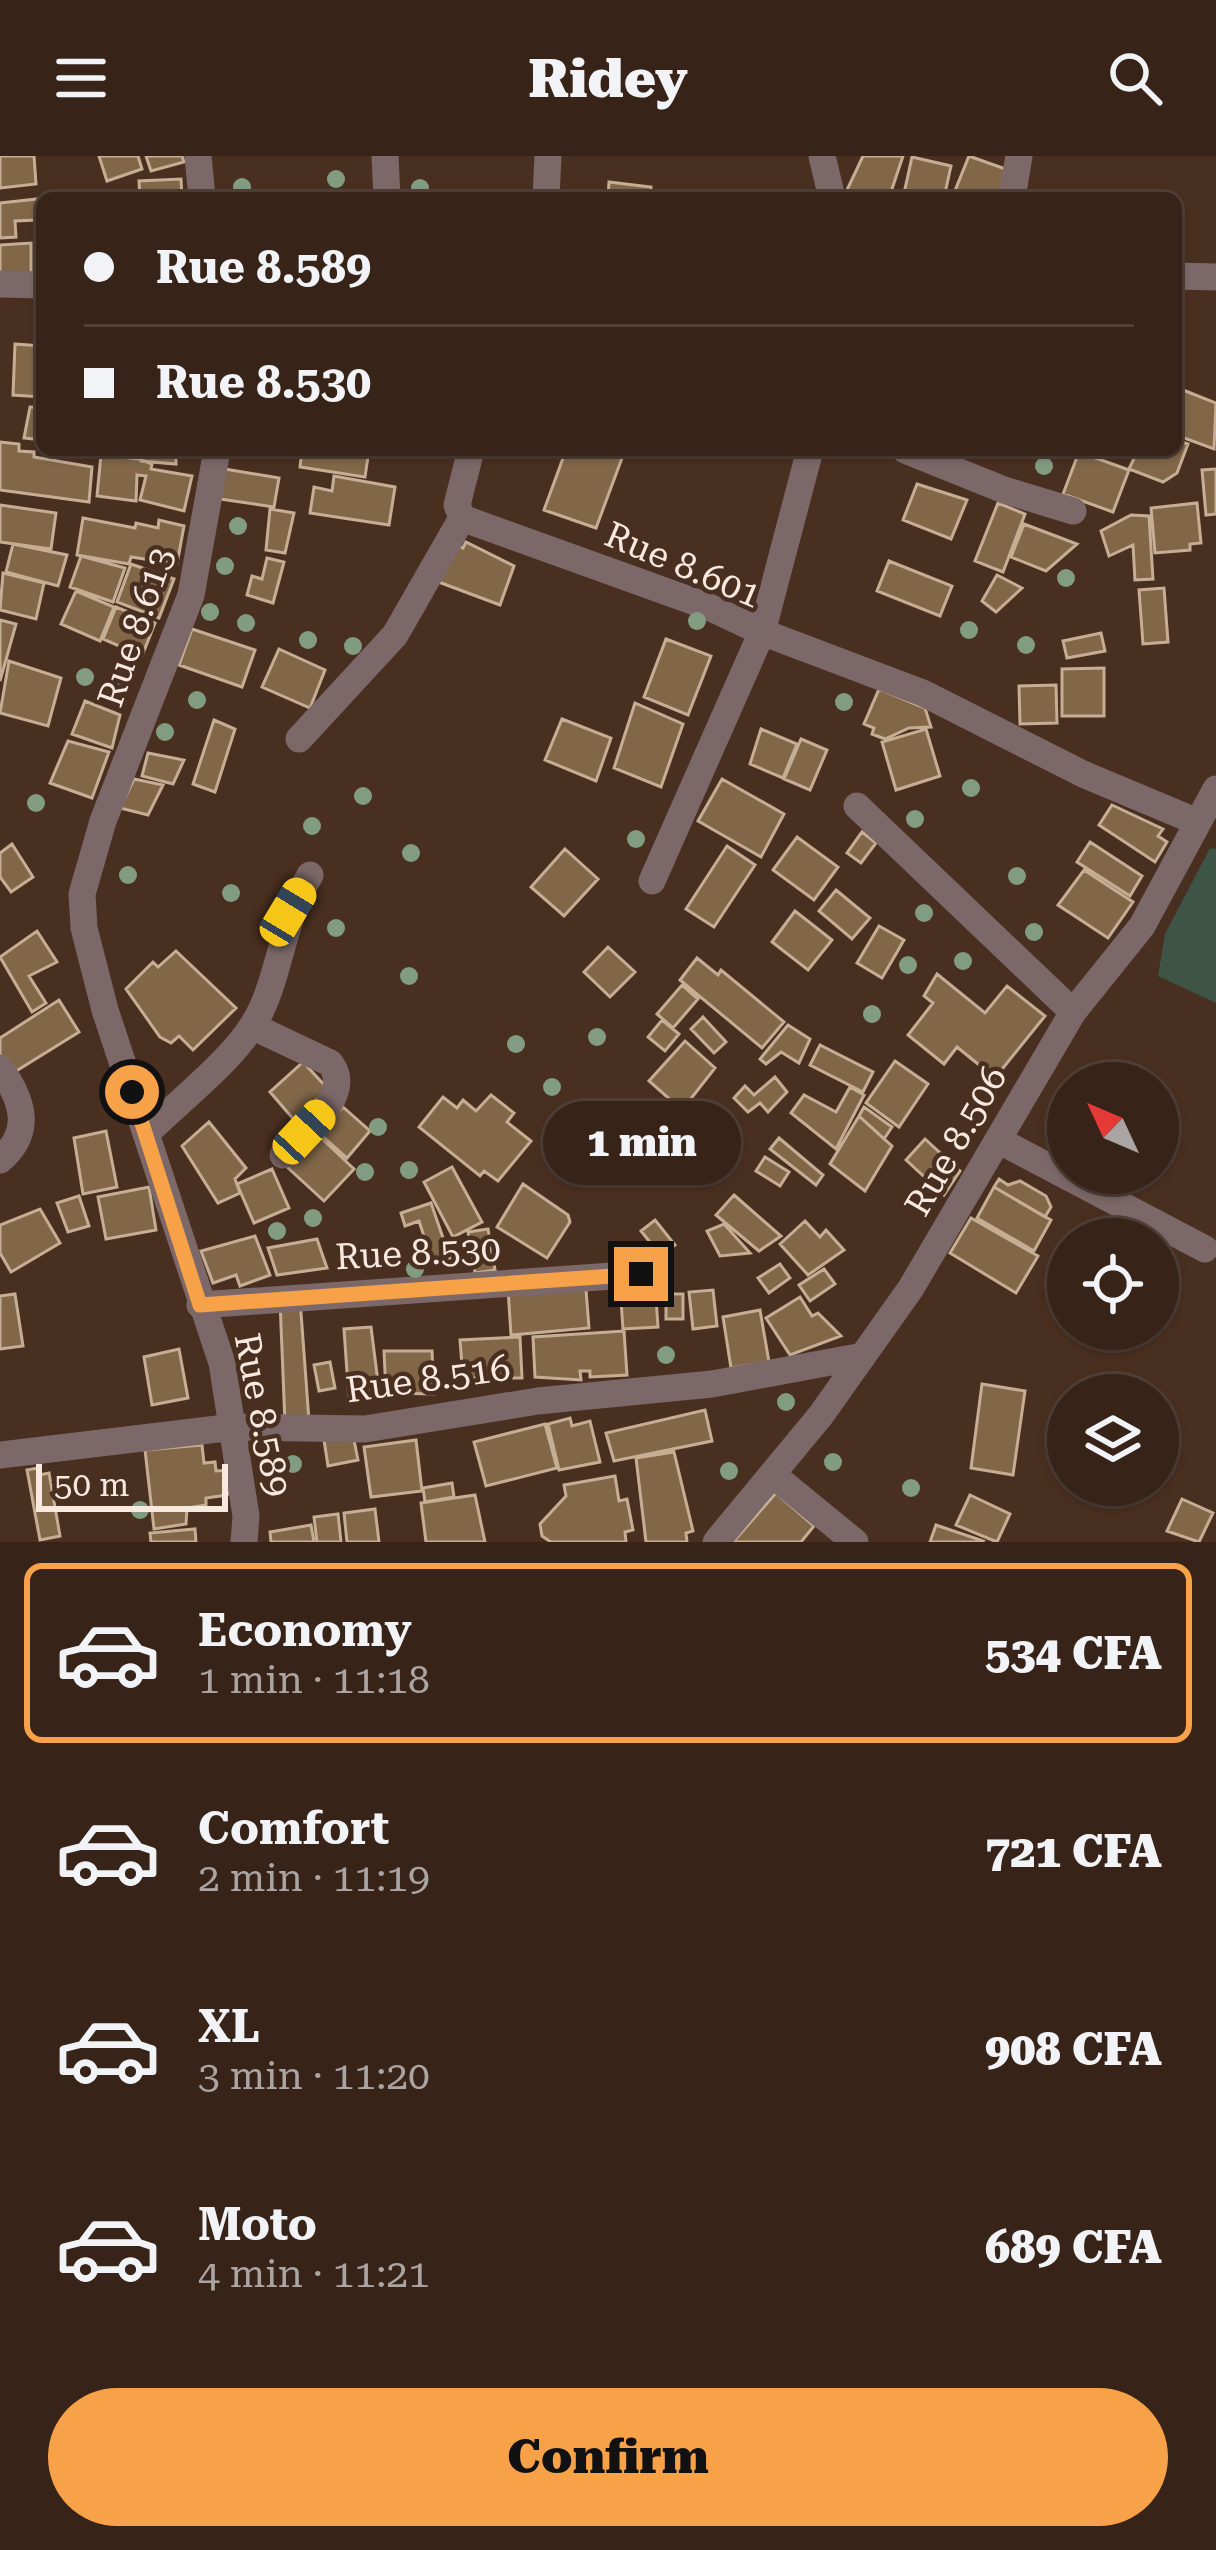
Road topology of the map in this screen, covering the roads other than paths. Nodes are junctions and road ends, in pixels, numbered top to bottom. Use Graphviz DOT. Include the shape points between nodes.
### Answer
graph roads {
  1 [pos="198,156"];
  2 [pos="385,156"];
  3 [pos="548,156"];
  4 [pos="822,156"];
  5 [pos="1019,156"];
  6 [pos="201,192"];
  7 [pos="387,192"];
  8 [pos="546,192"];
  9 [pos="831,192"];
  10 [pos="1013,192"];
  11 [pos="1182,276"];
  12 [pos="1216,277"];
  13 [pos="0,284"];
  14 [pos="36,285"];
  15 [pos="216,456"];
  16 [pos="469,456"];
  17 [pos="808,456"];
  18 [pos="920,456"];
  19 [pos="1073,511"];
  20 [pos="462,518"];
  21 [pos="762,632"];
  22 [pos="299,739"];
  23 [pos="1216,789"];
  24 [pos="857,806"];
  25 [pos="103,821"];
  26 [pos="1195,821"];
  27 [pos="310,875"];
  28 [pos="652,881"];
  29 [pos="1073,1012"];
  30 [pos="252,1026"];
  31 [pos="0,1067"];
  32 [pos="146,1134"];
  33 [pos="998,1140"];
  34 [pos="283,1155"];
  35 [pos="0,1160"];
  36 [pos="1205,1249"];
  37 [pos="641,1274"];
  38 [pos="200,1305"];
  39 [pos="863,1356"];
  40 [pos="234,1427"];
  41 [pos="0,1455"];
  42 [pos="773,1475"];
  43 [pos="244,1542"];
  44 [pos="716,1542"];
  45 [pos="855,1542"];
  1 -- 6 [label="street"];
  2 -- 7 [label="street"];
  3 -- 8 [label="street"];
  4 -- 9 [label="street"];
  5 -- 10 [label="street"];
  11 -- 12 [label="street"];
  13 -- 14 [label="street"];
  15 -- 25 [label="street, Rue 8.613" via="191,596"];
  16 -- 20 [label="street" via="457,505"];
  17 -- 21 [label="street"];
  18 -- 19 [label="street"];
  20 -- 21 [label="street, Rue 8.601"];
  20 -- 22 [label="street" via="395,635"];
  21 -- 26 [label="street" via="923,693"];
  21 -- 28 [label="street, Rue 8.601"];
  23 -- 26 [label="street, Rue 8.506"];
  24 -- 29 [label="street"];
  25 -- 32 [label="street, Rue 8.589" via="82,894 84,928"];
  26 -- 29 [label="street, Rue 8.506" via="1142,926"];
  27 -- 30 [label="street" via="288,912"];
  29 -- 33 [label="street, Rue 8.506"];
  30 -- 32 [label="street"];
  30 -- 34 [label="street" via="338,1072 325,1110"];
  31 -- 35 [label="street" via="24,1112 19,1137"];
  32 -- 38 [label="street, Rue 8.589"];
  33 -- 36 [label="street"];
  33 -- 39 [label="street, Rue 8.506"];
  37 -- 38 [label="street, Rue 8.530"];
  38 -- 40 [label="street, Rue 8.589"];
  39 -- 40 [label="street, Rue 8.516" via="365,1429"];
  39 -- 42 [label="street, Rue 8.506"];
  40 -- 41 [label="street, Rue 8.516"];
  40 -- 43 [label="street, Rue 8.589"];
  42 -- 44 [label="street, Rue 8.506"];
  42 -- 45 [label="street"];
}
